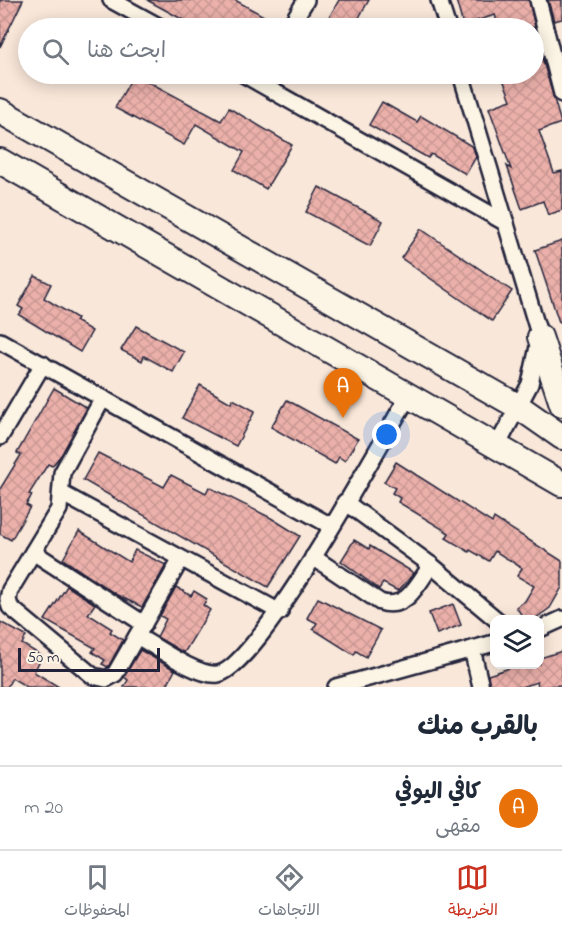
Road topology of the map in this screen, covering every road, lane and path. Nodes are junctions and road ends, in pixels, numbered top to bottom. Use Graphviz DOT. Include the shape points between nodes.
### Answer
graph roads {
  1 [pos="111,0"];
  2 [pos="306,0"];
  3 [pos="439,0"];
  4 [pos="538,0"];
  5 [pos="144,18"];
  6 [pos="295,18"];
  7 [pos="445,18"];
  8 [pos="543,18"];
  9 [pos="544,24"];
  10 [pos="270,84"];
  11 [pos="464,84"];
  12 [pos="562,94"];
  13 [pos="2,118"];
  14 [pos="0,161"];
  15 [pos="506,223"];
  16 [pos="540,337"];
  17 [pos="0,341"];
  18 [pos="43,364"];
  19 [pos="409,395"];
  20 [pos="103,398"];
  21 [pos="562,404"];
  22 [pos="519,407"];
  23 [pos="0,437"];
  24 [pos="562,437"];
  25 [pos="497,446"];
  26 [pos="562,484"];
  27 [pos="61,493"];
  28 [pos="345,502"];
  29 [pos="331,526"];
  30 [pos="33,552"];
  31 [pos="313,556"];
  32 [pos="181,559"];
  33 [pos="431,565"];
  34 [pos="280,612"];
  35 [pos="491,615"];
  36 [pos="562,619"];
  37 [pos="544,627"];
  38 [pos="140,630"];
  39 [pos="490,644"];
  40 [pos="472,649"];
  41 [pos="360,684"];
  42 [pos="336,687"];
  43 [pos="481,687"];
  1 -- 5 [label="street"];
  2 -- 6 [label="street"];
  3 -- 7 [label="street"];
  4 -- 8 [label="street"];
  9 -- 12 [label="street"];
  10 -- 15 [label="street"];
  11 -- 15 [label="street"];
  13 -- 22 [label="main road"];
  14 -- 19 [label="main road"];
  15 -- 16 [label="street"];
  16 -- 21 [label="main road"];
  16 -- 22 [label="street" via="530,384"];
  17 -- 18 [label="street"];
  18 -- 20 [label="street"];
  18 -- 23 [label="street"];
  19 -- 25 [label="main road"];
  19 -- 28 [label="street"];
  20 -- 27 [label="street" via="62,473"];
  20 -- 29 [label="street"];
  22 -- 24 [label="main road"];
  22 -- 25 [label="street"];
  25 -- 26 [label="main road"];
  27 -- 30 [label="street" via="59,509"];
  27 -- 32 [label="street"];
  28 -- 29 [label="street"];
  28 -- 33 [label="street"];
  29 -- 31 [label="street"];
  30 -- 38 [label="street"];
  30 -- 38 [label="street" via="10,590 10,607 93,676 102,680 111,677"];
  31 -- 33 [label="street" via="385,604 405,600"];
  31 -- 34 [label="street"];
  32 -- 34 [label="street"];
  32 -- 38 [label="street"];
  33 -- 35 [label="street"];
  34 -- 38 [label="street" via="244,658 216,674 203,672"];
  36 -- 37 [label="street"];
  39 -- 40 [label="street"];
  40 -- 41 [label="street"];
  40 -- 43 [label="street"];
  41 -- 42 [label="street"];
}
